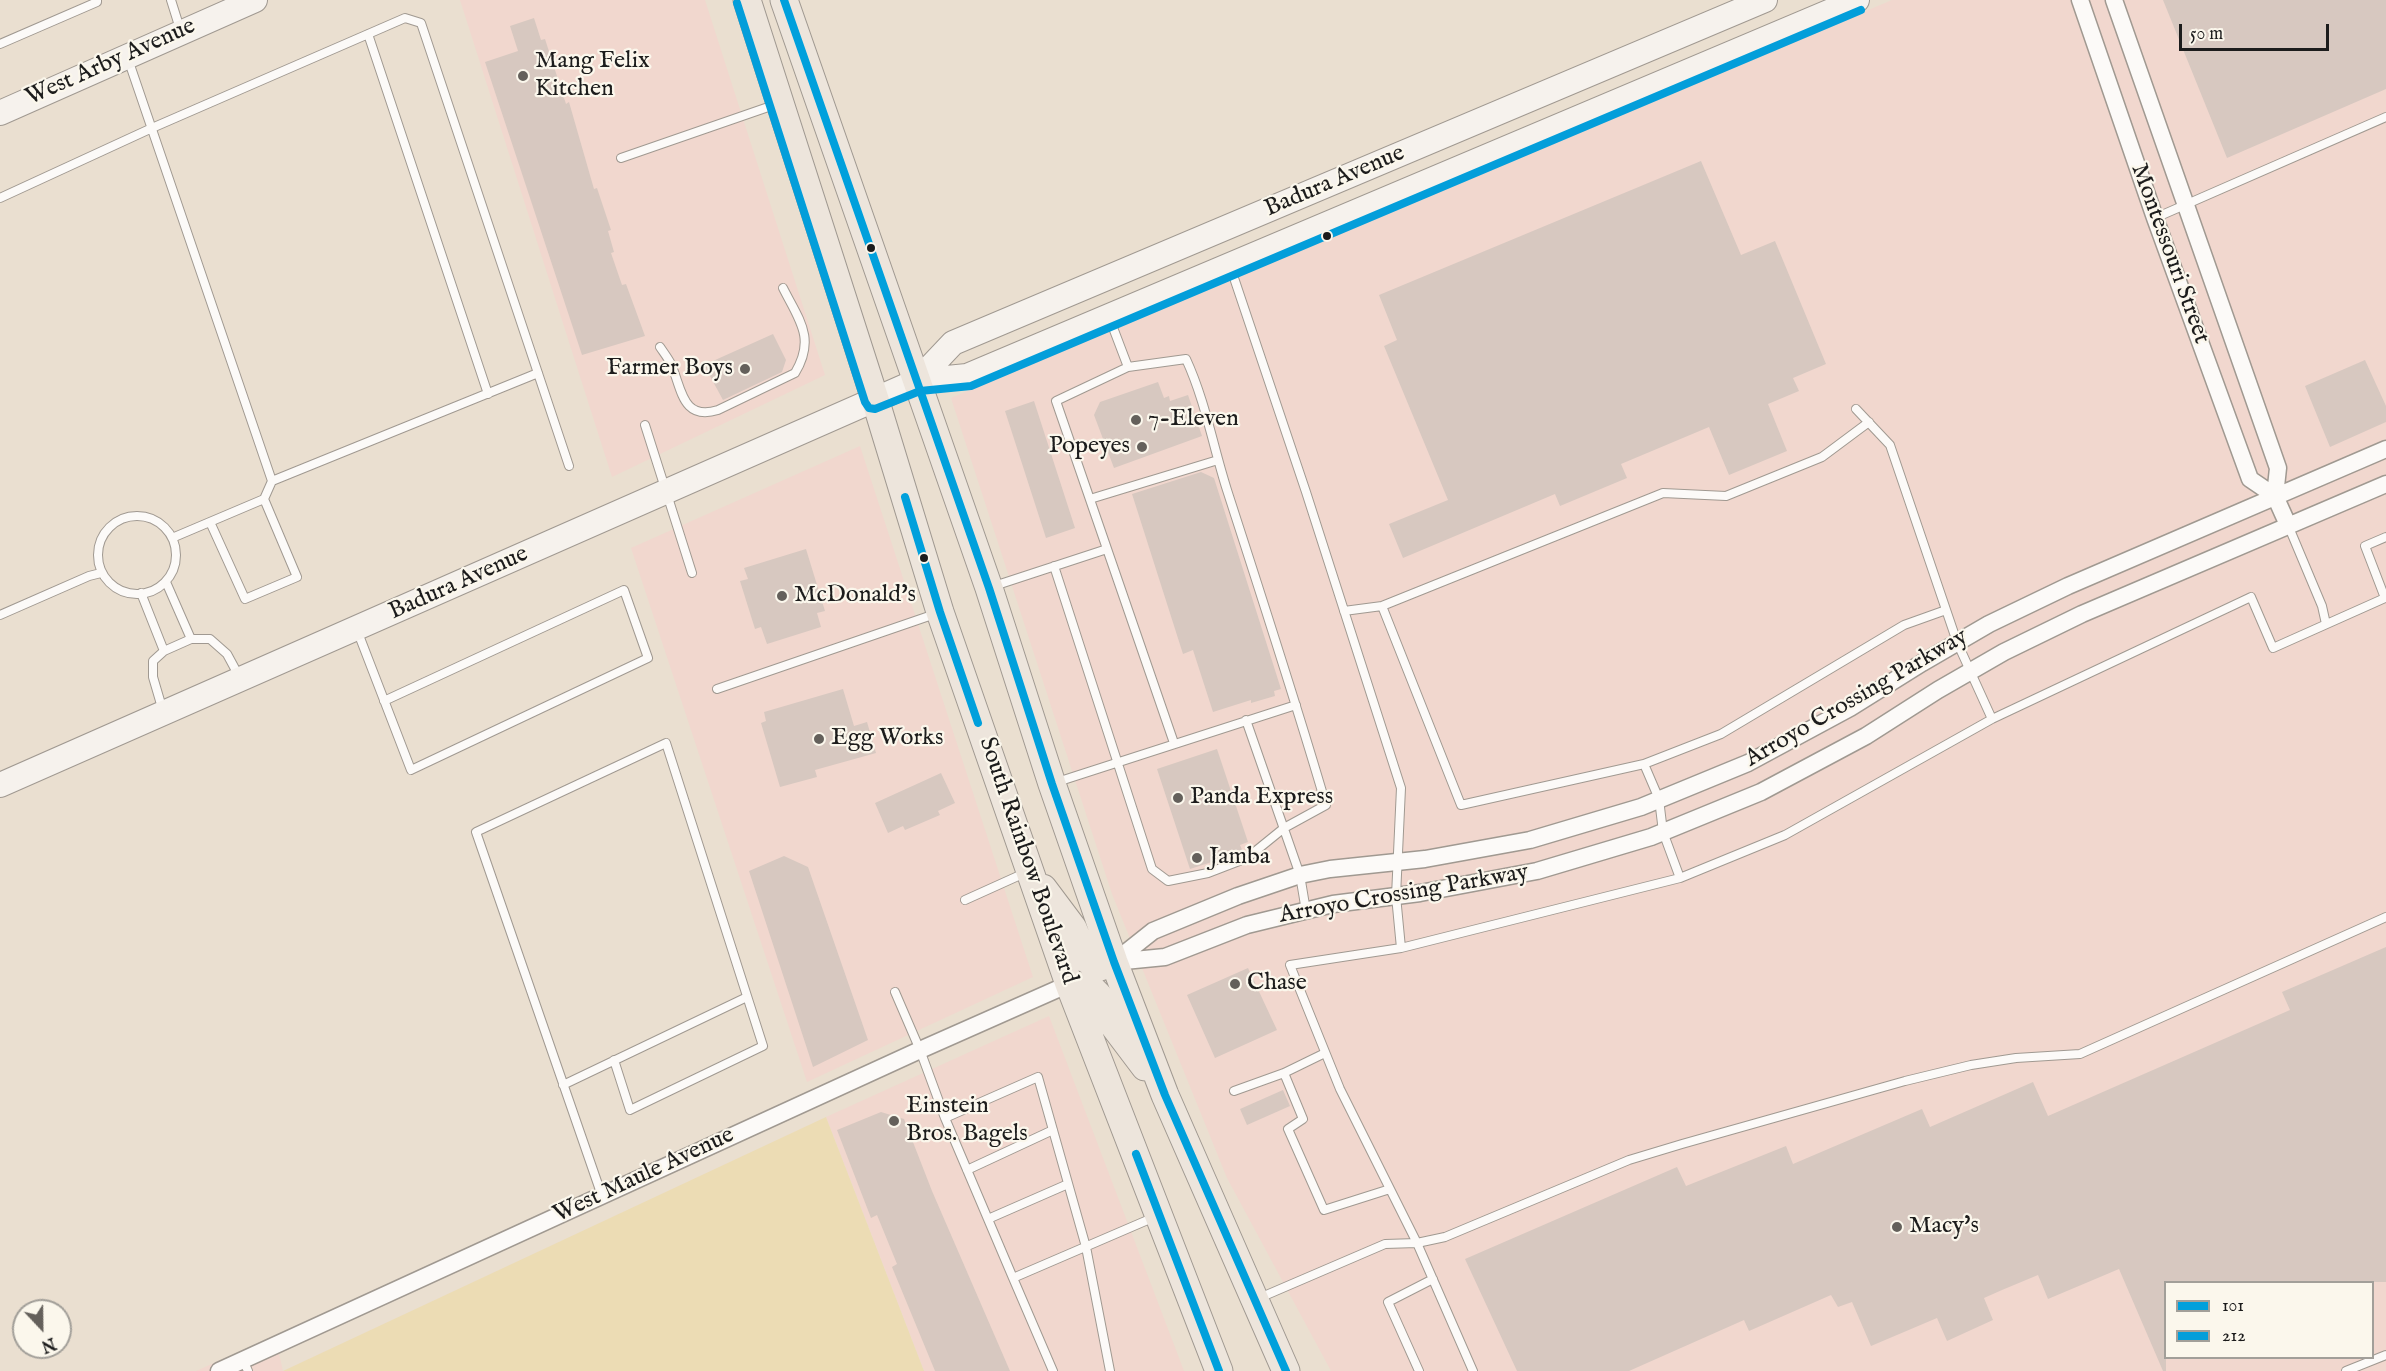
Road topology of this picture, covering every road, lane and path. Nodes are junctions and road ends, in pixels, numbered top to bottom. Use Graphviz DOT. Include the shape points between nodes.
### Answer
graph roads {
  1 [pos="97,0"];
  2 [pos="171,0"];
  3 [pos="255,0"];
  4 [pos="747,0"];
  5 [pos="784,0"];
  6 [pos="1765,0"];
  7 [pos="1857,0"];
  8 [pos="2080,0"];
  9 [pos="2114,0"];
  10 [pos="182,32"];
  11 [pos="368,34"];
  12 [pos="0,44"];
  13 [pos="127,56"];
  14 [pos="780,102"];
  15 [pos="0,112"];
  16 [pos="2386,117"];
  17 [pos="152,128"];
  18 [pos="621,158"];
  19 [pos="0,198"];
  20 [pos="2185,204"];
  21 [pos="2155,218"];
  22 [pos="1216,231"];
  23 [pos="1230,265"];
  24 [pos="783,288"];
  25 [pos="1108,316"];
  26 [pos="660,347"];
  27 [pos="1128,368"];
  28 [pos="538,373"];
  29 [pos="917,381"];
  30 [pos="488,394"];
  31 [pos="875,399"];
  32 [pos="1856,409"];
  33 [pos="1869,422"];
  34 [pos="645,425"];
  35 [pos="2386,449"];
  36 [pos="1218,460"];
  37 [pos="569,466"];
  38 [pos="272,481"];
  39 [pos="2386,483"];
  40 [pos="666,492"];
  41 [pos="2275,496"];
  42 [pos="264,499"];
  43 [pos="1090,499"];
  44 [pos="210,522"];
  45 [pos="2288,525"];
  46 [pos="2386,537"];
  47 [pos="172,538"];
  48 [pos="1107,549"];
  49 [pos="1054,566"];
  50 [pos="101,573"];
  51 [pos="692,573"];
  52 [pos="166,582"];
  53 [pos="989,588"];
  54 [pos="141,594"];
  55 [pos="1382,606"];
  56 [pos="1946,610"];
  57 [pos="1344,611"];
  58 [pos="940,612"];
  59 [pos="0,615"];
  60 [pos="2326,624"];
  61 [pos="357,629"];
  62 [pos="191,639"];
  63 [pos="1957,642"];
  64 [pos="164,651"];
  65 [pos="1970,671"];
  66 [pos="241,680"];
  67 [pos="717,689"];
  68 [pos="384,701"];
  69 [pos="1296,705"];
  70 [pos="164,714"];
  71 [pos="1246,720"];
  72 [pos="1992,720"];
  73 [pos="1174,743"];
  74 [pos="1119,762"];
  75 [pos="1644,764"];
  76 [pos="1052,784"];
  77 [pos="0,785"];
  78 [pos="1659,799"];
  79 [pos="1284,828"];
  80 [pos="1663,832"];
  81 [pos="1398,862"];
  82 [pos="1030,870"];
  83 [pos="1300,875"];
  84 [pos="1680,878"];
  85 [pos="1396,896"];
  86 [pos="965,900"];
  87 [pos="1306,911"];
  88 [pos="2386,917"];
  89 [pos="1401,948"];
  90 [pos="1113,962"];
  91 [pos="1069,984"];
  92 [pos="895,992"];
  93 [pos="747,997"];
  94 [pos="920,1050"];
  95 [pos="1325,1053"];
  96 [pos="614,1060"];
  97 [pos="1284,1073"];
  98 [pos="563,1085"];
  99 [pos="1234,1091"];
  100 [pos="1165,1095"];
  101 [pos="945,1118"];
  102 [pos="1053,1130"];
  103 [pos="967,1170"];
  104 [pos="1068,1184"];
  105 [pos="1390,1189"];
  106 [pos="602,1196"];
  107 [pos="1160,1215"];
  108 [pos="988,1219"];
  109 [pos="1417,1243"];
  110 [pos="1086,1247"];
  111 [pos="1013,1278"];
  112 [pos="1433,1279"];
  113 [pos="1253,1300"];
  114 [pos="2386,1355"];
  115 [pos="246,1365"];
  116 [pos="219,1371"];
  117 [pos="1053,1371"];
  118 [pos="1110,1371"];
  119 [pos="1219,1371"];
  120 [pos="1286,1371"];
  121 [pos="1419,1371"];
  122 [pos="1473,1371"];
  123 [pos="2346,1371"];
  1 -- 12 [label="lane"];
  2 -- 10 [label="lane"];
  3 -- 10 [label="main road, West Arby Avenue"];
  4 -- 14 [label="main road, South Rainbow Boulevard"];
  5 -- 29 [label="main road, South Rainbow Boulevard"];
  6 -- 22 [label="main road, Badura Avenue"];
  7 -- 23 [label="main road, Badura Avenue"];
  8 -- 21 [label="street, Montessouri Street"];
  9 -- 20 [label="street, Montessouri Street"];
  10 -- 13 [label="main road, West Arby Avenue"];
  11 -- 17 [label="lane"];
  11 -- 28 [label="lane" via="405,18 421,23"];
  11 -- 30 [label="lane"];
  13 -- 15 [label="main road, West Arby Avenue"];
  13 -- 17 [label="lane"];
  14 -- 18 [label="lane"];
  14 -- 31 [label="main road, South Rainbow Boulevard"];
  16 -- 20 [label="lane"];
  17 -- 19 [label="lane"];
  17 -- 38 [label="lane"];
  20 -- 21 [label="lane"];
  20 -- 41 [label="street, Montessouri Street" via="2278,468"];
  21 -- 41 [label="street, Montessouri Street" via="2250,479"];
  22 -- 23 [label="main road"];
  22 -- 29 [label="main road, Badura Avenue" via="953,343"];
  23 -- 25 [label="main road, Badura Avenue"];
  23 -- 57 [label="lane"];
  24 -- 26 [label="lane" via="805,337 806,350 795,373 718,410 698,412 685,402"];
  25 -- 27 [label="lane"];
  25 -- 29 [label="main road, Badura Avenue" via="968,376"];
  27 -- 36 [label="lane" via="1186,359 1197,383"];
  27 -- 43 [label="lane" via="1056,401"];
  28 -- 30 [label="lane"];
  28 -- 37 [label="lane"];
  29 -- 31 [label="main road, Badura Avenue"];
  29 -- 53 [label="main road, South Rainbow Boulevard"];
  30 -- 38 [label="lane"];
  31 -- 40 [label="main road, Badura Avenue"];
  31 -- 58 [label="main road, South Rainbow Boulevard"];
  32 -- 33 [label="lane"];
  33 -- 55 [label="lane" via="1822,457 1726,496 1663,493"];
  33 -- 56 [label="lane" via="1890,445"];
  34 -- 40 [label="lane"];
  35 -- 41 [label="street, Arroyo Crossing Parkway"];
  36 -- 43 [label="lane"];
  36 -- 69 [label="lane"];
  38 -- 42 [label="lane"];
  39 -- 45 [label="street, Arroyo Crossing Parkway"];
  40 -- 51 [label="lane"];
  40 -- 61 [label="main road, Badura Avenue"];
  41 -- 45 [label="street, Montessouri Street"];
  41 -- 63 [label="street, Arroyo Crossing Parkway" via="2068,586"];
  42 -- 44 [label="lane"];
  42 -- 44 [label="lane" via="297,577 245,599"];
  43 -- 48 [label="lane"];
  44 -- 47 [label="lane"];
  45 -- 60 [label="lane"];
  45 -- 65 [label="street, Arroyo Crossing Parkway" via="2082,614"];
  46 -- 60 [label="lane" via="2365,546 2385,598"];
  47 -- 50 [label="lane" via="155,520 143,516 119,519 109,526 98,548"];
  47 -- 52 [label="lane" via="175,561"];
  48 -- 49 [label="lane"];
  48 -- 73 [label="lane"];
  49 -- 53 [label="lane"];
  49 -- 74 [label="lane"];
  50 -- 54 [label="lane" via="118,590"];
  50 -- 59 [label="lane"];
  52 -- 54 [label="lane"];
  52 -- 62 [label="lane"];
  53 -- 76 [label="main road, South Rainbow Boulevard"];
  54 -- 64 [label="lane"];
  55 -- 57 [label="lane"];
  55 -- 75 [label="lane" via="1461,806"];
  56 -- 63 [label="lane"];
  56 -- 75 [label="lane" via="1904,625 1721,734"];
  57 -- 81 [label="lane" via="1401,788"];
  58 -- 67 [label="lane"];
  58 -- 82 [label="main road, South Rainbow Boulevard"];
  60 -- 72 [label="lane" via="2273,648 2251,597"];
  61 -- 66 [label="main road, Badura Avenue"];
  61 -- 68 [label="lane"];
  62 -- 64 [label="lane"];
  62 -- 66 [label="lane" via="210,639 227,654"];
  63 -- 65 [label="lane"];
  63 -- 78 [label="street, Arroyo Crossing Parkway" via="1850,708 1748,763"];
  64 -- 70 [label="lane" via="153,661 153,677"];
  65 -- 72 [label="lane"];
  65 -- 80 [label="street, Arroyo Crossing Parkway" via="1866,736 1772,786"];
  66 -- 70 [label="main road, Badura Avenue"];
  68 -- 68 [label="lane" via="411,770 648,658 624,590"];
  69 -- 71 [label="lane"];
  69 -- 79 [label="lane" via="1326,805"];
  70 -- 77 [label="main road, Badura Avenue"];
  71 -- 73 [label="lane"];
  71 -- 79 [label="lane"];
  72 -- 84 [label="lane" via="1785,835"];
  73 -- 74 [label="lane"];
  74 -- 76 [label="lane"];
  74 -- 79 [label="lane" via="1152,869 1168,881 1208,873 1247,858"];
  75 -- 78 [label="lane"];
  76 -- 90 [label="main road, South Rainbow Boulevard"];
  78 -- 80 [label="lane"];
  78 -- 81 [label="street, Arroyo Crossing Parkway" via="1530,840"];
  79 -- 83 [label="lane"];
  80 -- 84 [label="lane"];
  80 -- 85 [label="street, Arroyo Crossing Parkway" via="1537,871"];
  81 -- 83 [label="street, Arroyo Crossing Parkway"];
  81 -- 85 [label="lane"];
  82 -- 86 [label="lane"];
  82 -- 90 [label="main road" via="1073,928 1086,959 1100,967"];
  82 -- 91 [label="main road, South Rainbow Boulevard"];
  83 -- 87 [label="lane"];
  83 -- 90 [label="street, Arroyo Crossing Parkway" via="1153,931"];
  84 -- 89 [label="lane"];
  85 -- 87 [label="street, Arroyo Crossing Parkway" via="1333,903"];
  85 -- 89 [label="lane"];
  87 -- 90 [label="street, Arroyo Crossing Parkway" via="1247,926 1165,957"];
  88 -- 109 [label="lane" via="2080,1054 1971,1065 1682,1144 1629,1161 1446,1238"];
  89 -- 95 [label="lane" via="1290,965"];
  90 -- 100 [label="main road, South Rainbow Boulevard"];
  91 -- 94 [label="street, West Maule Avenue"];
  91 -- 100 [label="main road" via="1090,987 1098,995 1111,1022"];
  91 -- 107 [label="main road, South Rainbow Boulevard"];
  92 -- 94 [label="lane"];
  93 -- 96 [label="lane"];
  93 -- 96 [label="lane" via="763,1046 630,1110"];
  93 -- 98 [label="lane" via="666,743 476,832"];
  94 -- 101 [label="lane"];
  94 -- 106 [label="street, West Maule Avenue"];
  95 -- 97 [label="lane"];
  95 -- 105 [label="lane"];
  96 -- 98 [label="lane"];
  97 -- 99 [label="lane"];
  97 -- 105 [label="lane" via="1303,1119 1288,1129 1324,1210"];
  98 -- 106 [label="lane"];
  100 -- 113 [label="main road, South Rainbow Boulevard"];
  101 -- 102 [label="lane" via="1038,1077"];
  101 -- 103 [label="lane"];
  102 -- 103 [label="lane"];
  102 -- 104 [label="lane"];
  103 -- 108 [label="lane"];
  104 -- 108 [label="lane"];
  104 -- 110 [label="lane"];
  105 -- 109 [label="lane"];
  106 -- 115 [label="street, West Maule Avenue"];
  107 -- 110 [label="lane"];
  107 -- 119 [label="main road, South Rainbow Boulevard"];
  108 -- 111 [label="lane"];
  109 -- 112 [label="lane"];
  109 -- 113 [label="lane" via="1385,1244"];
  110 -- 111 [label="lane"];
  110 -- 118 [label="lane"];
  111 -- 117 [label="lane"];
  112 -- 121 [label="lane" via="1388,1302"];
  112 -- 122 [label="lane"];
  113 -- 120 [label="main road, South Rainbow Boulevard"];
  114 -- 123 [label="lane"];
  115 -- 116 [label="street, West Maule Avenue"];
}
